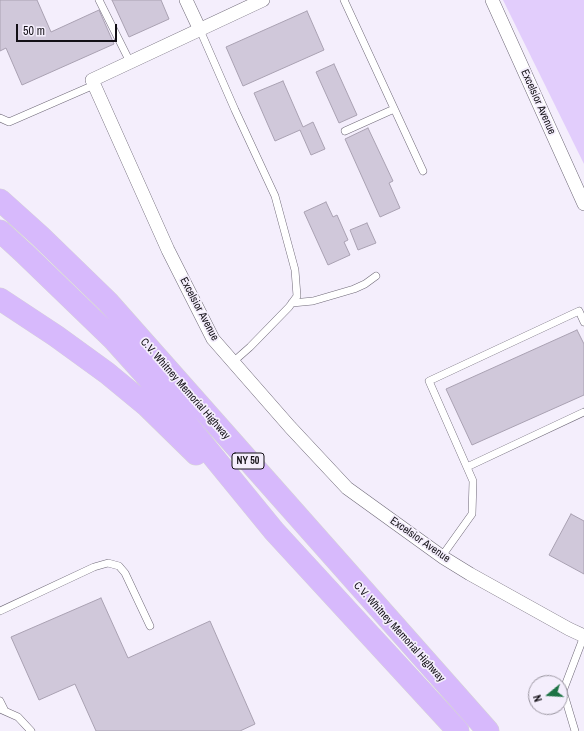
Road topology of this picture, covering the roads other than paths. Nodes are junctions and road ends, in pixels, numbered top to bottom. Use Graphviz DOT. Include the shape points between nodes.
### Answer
graph roads {
  1 [pos="99,0"];
  2 [pos="186,0"];
  3 [pos="263,0"];
  4 [pos="344,0"];
  5 [pos="492,0"];
  6 [pos="200,30"];
  7 [pos="130,62"];
  8 [pos="94,85"];
  9 [pos="394,109"];
  10 [pos="0,118"];
  11 [pos="345,132"];
  12 [pos="423,170"];
  13 [pos="0,200"];
  14 [pos="584,204"];
  15 [pos="0,231"];
  16 [pos="376,276"];
  17 [pos="0,299"];
  18 [pos="292,303"];
  19 [pos="584,322"];
  20 [pos="233,362"];
  21 [pos="584,412"];
  22 [pos="467,467"];
  23 [pos="274,530"];
  24 [pos="442,556"];
  25 [pos="0,611"];
  26 [pos="150,626"];
  27 [pos="584,636"];
  28 [pos="0,701"];
  29 [pos="2,710"];
  30 [pos="31,731"];
  31 [pos="458,731"];
  32 [pos="488,731"];
  33 [pos="575,731"];
  1 -- 7 [label="lane"];
  2 -- 6 [label="street"];
  3 -- 6 [label="street"];
  4 -- 9 [label="lane"];
  5 -- 14 [label="street, Excelsior Avenue"];
  6 -- 7 [label="street"];
  6 -- 18 [label="lane" via="275,196 295,270 297,296"];
  7 -- 8 [label="street" via="92,80"];
  8 -- 10 [label="lane" via="10,122"];
  8 -- 20 [label="street, Excelsior Avenue" via="168,250 213,339"];
  9 -- 11 [label="lane"];
  9 -- 12 [label="lane"];
  13 -- 32 [label="highway, C.V. Whitney Memorial Highway / NY 50" via="108,302"];
  15 -- 23 [label="highway, C.V. Whitney Memorial Highway / NY 50" via="113,339 158,389"];
  16 -- 18 [label="lane" via="354,289 313,301"];
  17 -- 23 [label="highway" via="100,368 147,406"];
  18 -- 20 [label="lane"];
  19 -- 22 [label="lane" via="579,311 429,381"];
  20 -- 24 [label="street, Excelsior Avenue" via="347,488"];
  21 -- 22 [label="lane"];
  22 -- 24 [label="lane" via="474,481 472,514"];
  23 -- 31 [label="highway, C.V. Whitney Memorial Highway / NY 50"];
  24 -- 27 [label="street, Excelsior Avenue"];
  25 -- 26 [label="lane" via="94,567 108,563 119,566 125,573"];
  27 -- 33 [label="lane" via="563,691"];
  28 -- 29 [label="lane"];
  29 -- 30 [label="lane" via="18,717"];
}
